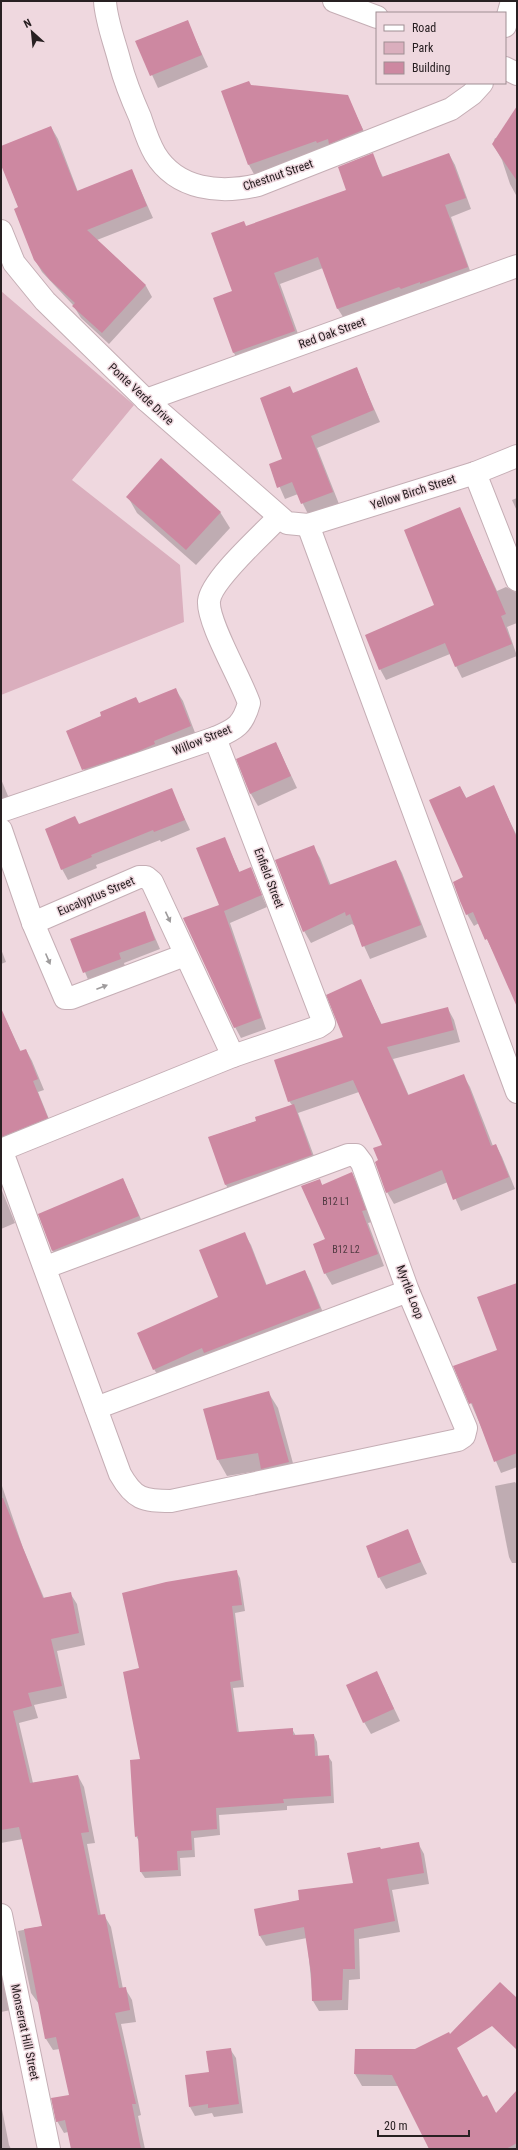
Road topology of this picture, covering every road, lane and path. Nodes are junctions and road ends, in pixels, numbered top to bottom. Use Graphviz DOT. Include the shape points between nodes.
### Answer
graph roads {
  1 [pos="105,1"];
  2 [pos="334,1"];
  3 [pos="512,1"];
  4 [pos="376,18"];
  5 [pos="506,22"];
  6 [pos="506,68"];
  7 [pos="517,74"];
  8 [pos="481,84"];
  9 [pos="1,231"];
  10 [pos="517,266"];
  11 [pos="146,400"];
  12 [pos="517,456"];
  13 [pos="475,473"];
  14 [pos="278,517"];
  15 [pos="308,525"];
  16 [pos="517,580"];
  17 [pos="215,738"];
  18 [pos="1,811"];
  19 [pos="1,830"];
  20 [pos="33,923"];
  21 [pos="185,955"];
  22 [pos="233,1056"];
  23 [pos="517,1092"];
  24 [pos="1,1150"];
  25 [pos="46,1267"];
  26 [pos="408,1291"];
  27 [pos="96,1408"];
  28 [pos="1,1916"];
  29 [pos="49,2149"];
  1 -- 8 [label="street, Chestnut Street" via="125,81 149,142 172,172 198,186 218,190 258,185 451,109"];
  2 -- 4 [label="street"];
  3 -- 5 [label="street"];
  6 -- 7 [label="street"];
  9 -- 11 [label="street, Ponte Verde Drive" via="14,263 30,283"];
  10 -- 11 [label="street, Red Oak Street"];
  11 -- 14 [label="street, Ponte Verde Drive"];
  12 -- 13 [label="street, Yellow Birch Street"];
  13 -- 15 [label="street, Yellow Birch Street"];
  13 -- 16 [label="street"];
  14 -- 15 [label="street, Ponte Verde Drive" via="286,523"];
  14 -- 17 [label="street, Willow Street" via="224,574 213,589 209,601 216,631 249,703 241,723"];
  15 -- 23 [label="street"];
  17 -- 18 [label="street, Willow Street"];
  17 -- 22 [label="street, Enfield Street" via="324,1018 324,1023 318,1027"];
  19 -- 20 [label="street"];
  20 -- 21 [label="street, one-way" via="65,998 71,998"];
  20 -- 21 [label="street, Eucalyptus Street, one-way" via="139,877 146,877 152,882"];
  21 -- 22 [label="street, Eucalyptus Street"];
  22 -- 24 [label="street"];
  24 -- 25 [label="street"];
  25 -- 26 [label="street, Myrtle Loop" via="348,1155 356,1155 362,1163"];
  25 -- 27 [label="street"];
  26 -- 27 [label="street"];
  26 -- 27 [label="street, Myrtle Loop" via="466,1428 464,1436 458,1440 171,1501 153,1501 139,1498 128,1489"];
  28 -- 29 [label="street, Monserrat Hill Street"];
}
